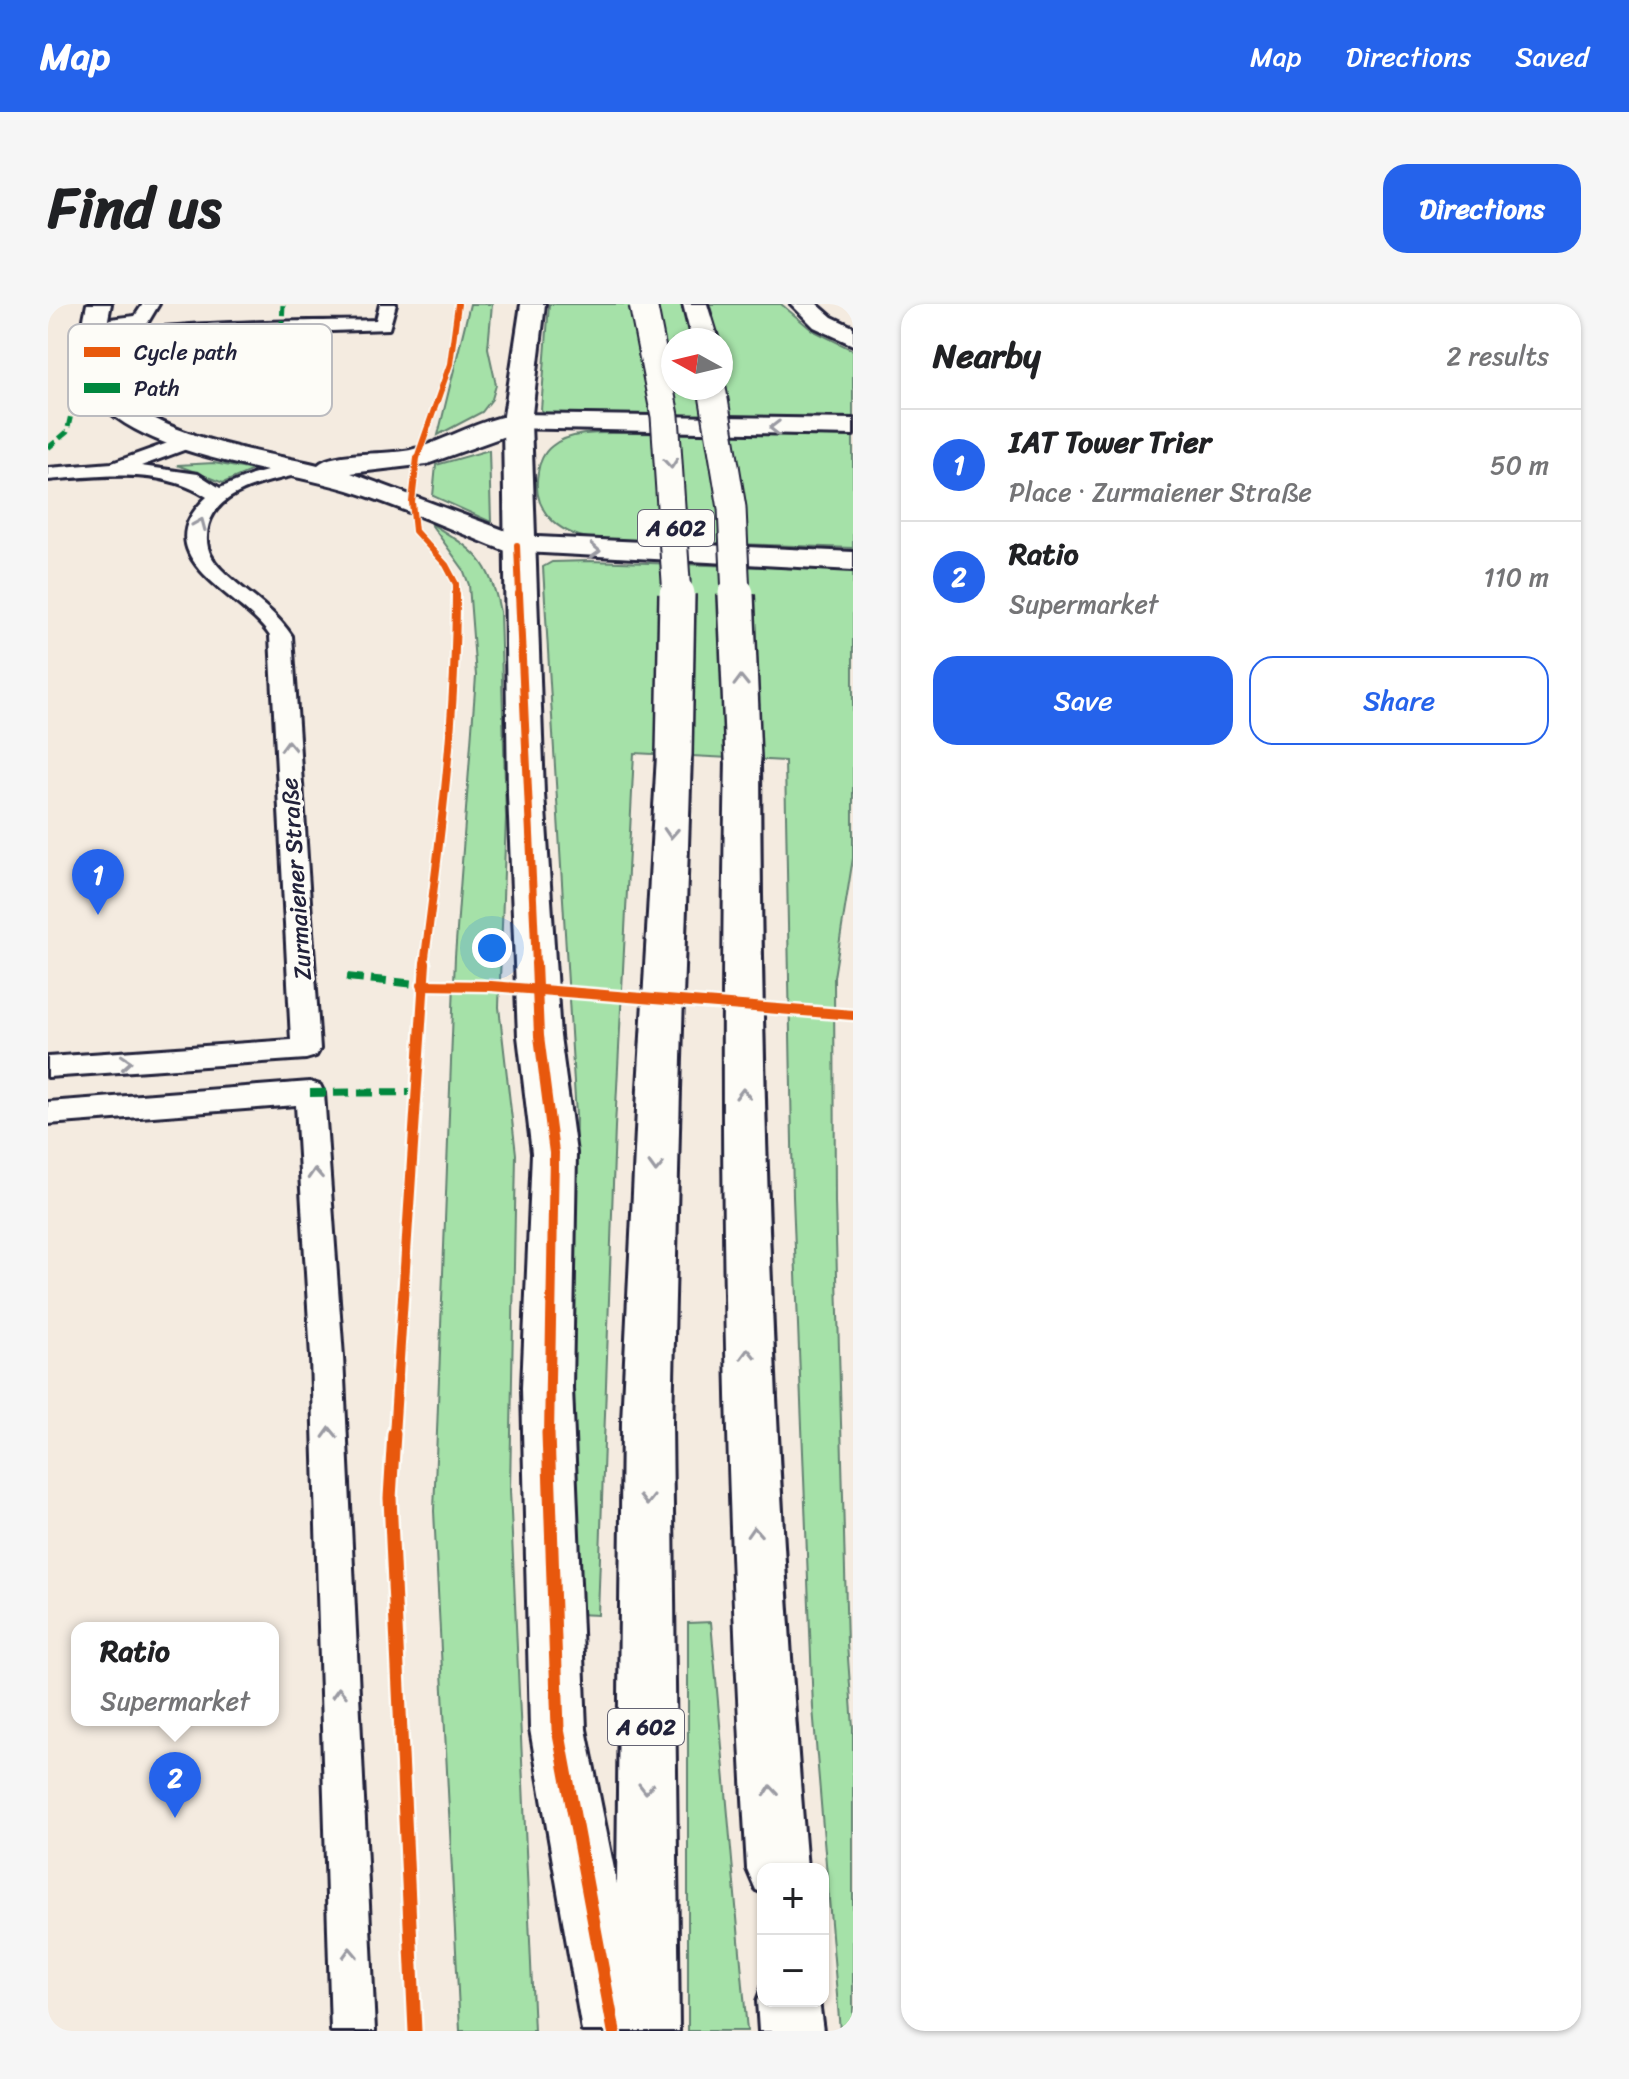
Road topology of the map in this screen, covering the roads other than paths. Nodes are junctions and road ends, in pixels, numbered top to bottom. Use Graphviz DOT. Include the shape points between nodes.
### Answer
graph roads {
  1 [pos="151,304"];
  2 [pos="388,304"];
  3 [pos="533,304"];
  4 [pos="643,304"];
  5 [pos="695,304"];
  6 [pos="803,304"];
  7 [pos="104,324"];
  8 [pos="332,327"];
  9 [pos="702,328"];
  10 [pos="853,337"];
  11 [pos="714,400"];
  12 [pos="135,416"];
  13 [pos="517,422"];
  14 [pos="853,427"];
  15 [pos="193,440"];
  16 [pos="301,468"];
  17 [pos="115,469"];
  18 [pos="48,474"];
  19 [pos="219,496"];
  20 [pos="517,545"];
  21 [pos="853,561"];
  22 [pos="48,1067"];
  23 [pos="48,1113"];
  24 [pos="777,1863"];
  25 [pos="789,2007"];
  26 [pos="353,2031"];
  27 [pos="614,2031"];
  28 [pos="647,2031"];
  29 [pos="791,2031"];
  1 -- 7 [label="lane" via="141,320"];
  2 -- 8 [label="lane" via="383,325"];
  3 -- 13 [label="main road"];
  4 -- 28 [label="main road, A 602, one-way, bridge" via="667,424 678,627 647,1422"];
  5 -- 9 [label="main road"];
  6 -- 10 [label="main road" via="823,322"];
  24 -- 11 [label="main road, A 602, one-way, bridge" via="749,1432 743,759 732,508"];
  12 -- 15 [label="main road"];
  14 -- 13 [label="main road, one-way"];
  13 -- 16 [label="main road" via="417,458"];
  13 -- 20 [label="main road"];
  15 -- 16 [label="main road"];
  15 -- 17 [label="lane"];
  16 -- 19 [label="lane"];
  16 -- 20 [label="main road" via="412,502"];
  17 -- 18 [label="lane"];
  17 -- 19 [label="lane" via="191,478"];
  22 -- 19 [label="lane, Zurmaiener Straße, one-way" via="306,1049 281,636 268,615 213,574 199,557 197,524"];
  20 -- 21 [label="main road, one-way"];
  20 -- 27 [label="main road" via="539,1036 554,1153 547,1388 558,1729"];
  26 -- 23 [label="lane, one-way" via="327,1357 310,1093"];
  25 -- 29 [label="main road"];
}
